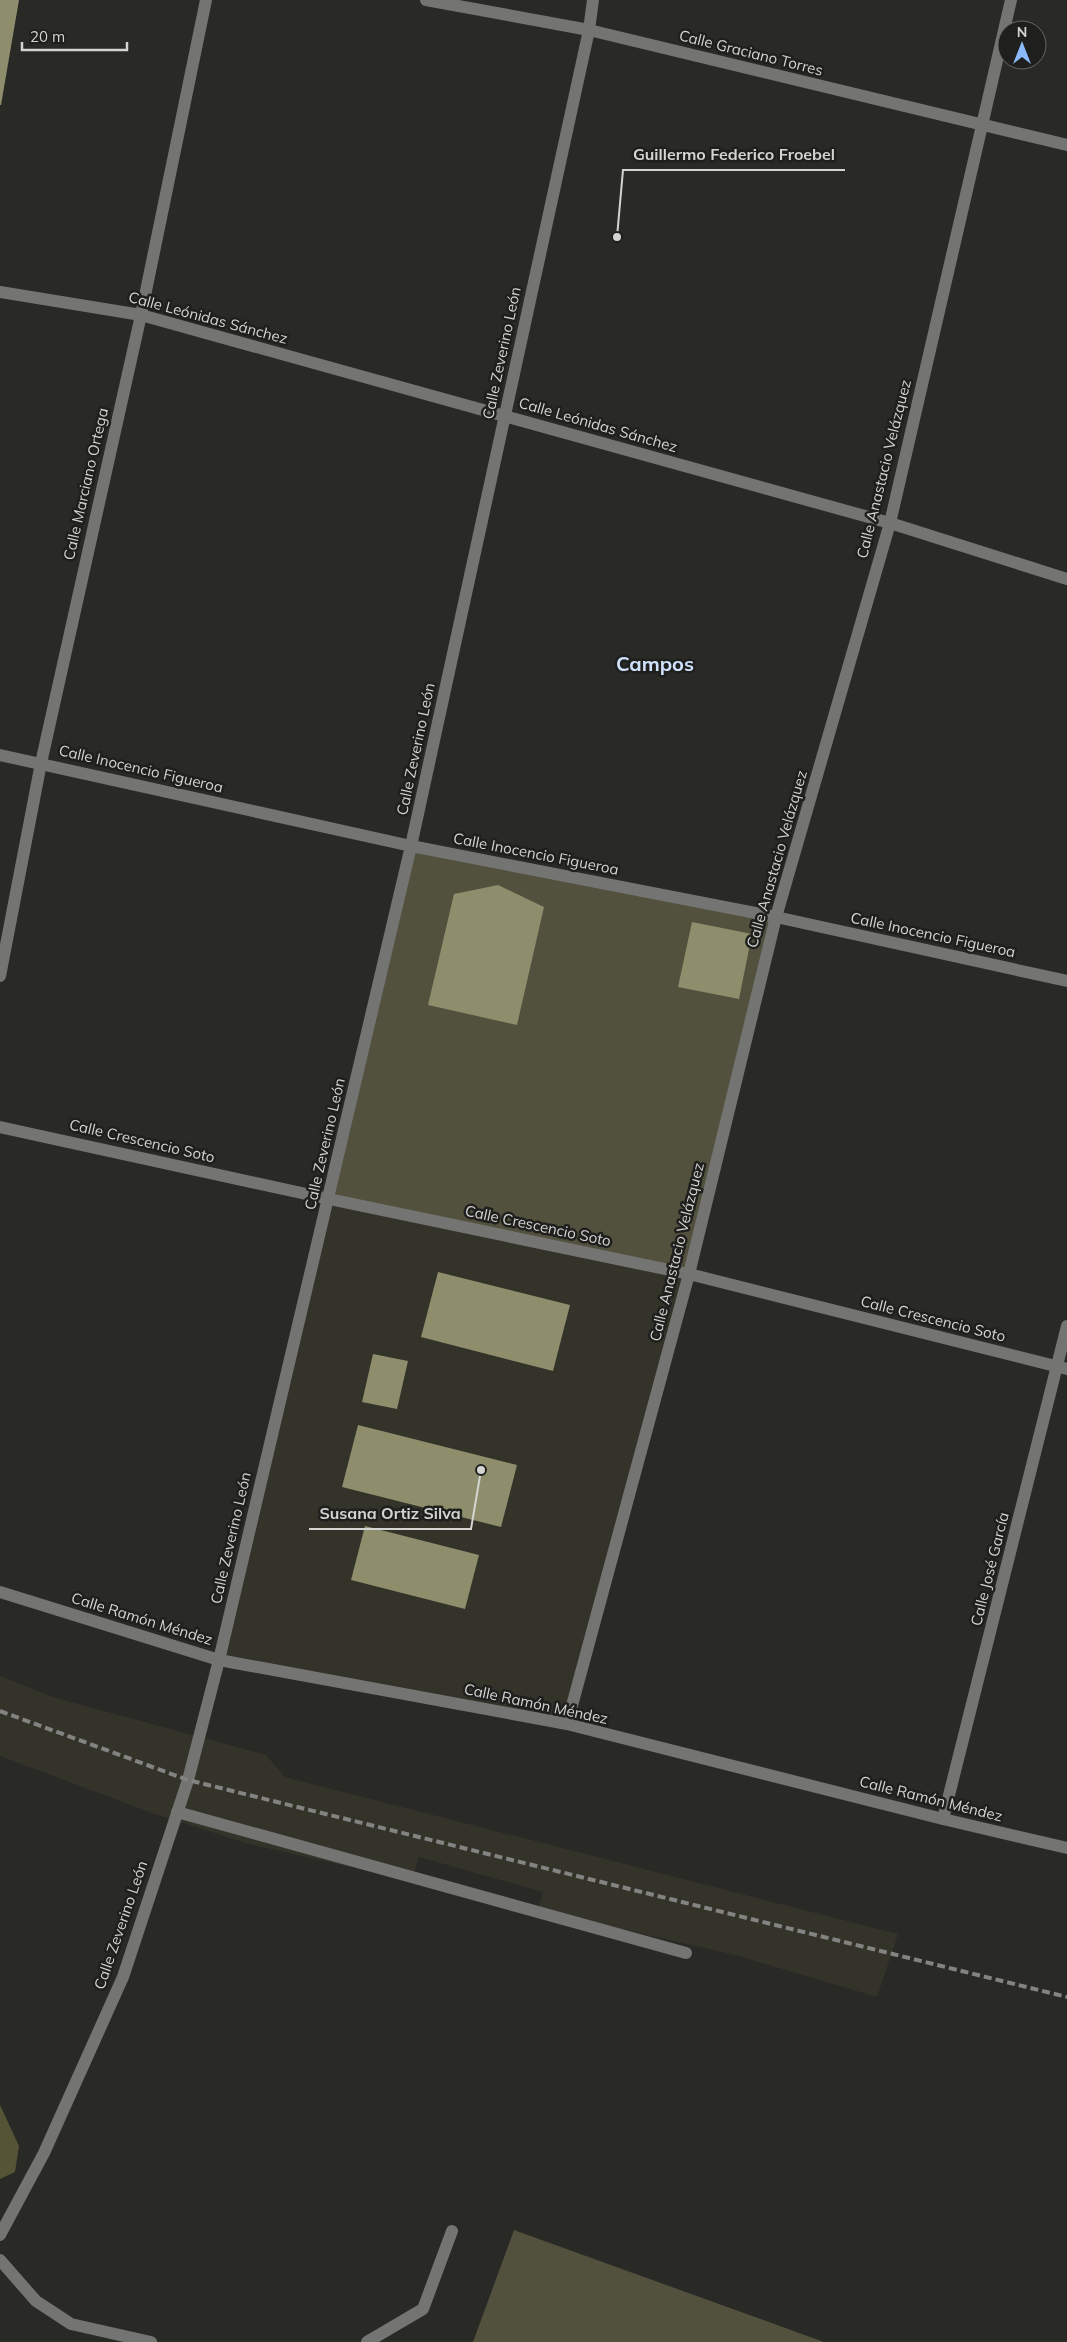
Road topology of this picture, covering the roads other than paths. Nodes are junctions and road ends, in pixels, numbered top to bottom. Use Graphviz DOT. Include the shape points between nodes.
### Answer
graph roads {
  1 [pos="206,0"];
  2 [pos="426,0"];
  3 [pos="593,0"];
  4 [pos="1011,0"];
  5 [pos="589,30"];
  6 [pos="982,125"];
  7 [pos="1067,145"];
  8 [pos="0,292"];
  9 [pos="141,315"];
  10 [pos="505,416"];
  11 [pos="890,523"];
  12 [pos="1067,579"];
  13 [pos="0,755"];
  14 [pos="41,763"];
  15 [pos="411,846"];
  16 [pos="776,917"];
  17 [pos="0,976"];
  18 [pos="1067,982"];
  19 [pos="0,1126"];
  20 [pos="329,1199"];
  21 [pos="689,1274"];
  22 [pos="1067,1326"];
  23 [pos="1062,1368"];
  24 [pos="0,1592"];
  25 [pos="219,1660"];
  26 [pos="567,1724"];
  27 [pos="177,1812"];
  28 [pos="943,1819"];
  29 [pos="1067,1848"];
  30 [pos="686,1953"];
  31 [pos="452,2231"];
  32 [pos="0,2235"];
  33 [pos="0,2260"];
  34 [pos="150,2342"];
  35 [pos="367,2342"];
  1 -- 9 [label="street, Calle Marciano Ortega"];
  2 -- 5 [label="street, Calle Graciano Torres"];
  3 -- 5 [label="street, Calle Zeverino León"];
  4 -- 6 [label="street, Calle Anastacio Velázquez"];
  5 -- 6 [label="street, Calle Graciano Torres"];
  5 -- 10 [label="street, Calle Zeverino León"];
  6 -- 7 [label="street, Calle Graciano Torres"];
  6 -- 11 [label="street, Calle Anastacio Velázquez"];
  8 -- 9 [label="street, Calle Leónidas Sánchez"];
  9 -- 10 [label="street, Calle Leónidas Sánchez"];
  9 -- 14 [label="street, Calle Marciano Ortega"];
  10 -- 11 [label="street, Calle Leónidas Sánchez"];
  10 -- 15 [label="street, Calle Zeverino León"];
  11 -- 12 [label="street, Calle Leónidas Sánchez"];
  11 -- 16 [label="street, Calle Anastacio Velázquez"];
  13 -- 14 [label="street, Calle Inocencio Figueroa"];
  14 -- 15 [label="street, Calle Inocencio Figueroa"];
  14 -- 17 [label="street, Calle Marciano Ortega"];
  15 -- 16 [label="street, Calle Inocencio Figueroa"];
  15 -- 20 [label="street, Calle Zeverino León"];
  16 -- 18 [label="street, Calle Inocencio Figueroa"];
  16 -- 21 [label="street, Calle Anastacio Velázquez"];
  19 -- 20 [label="street, Calle Crescencio Soto"];
  20 -- 21 [label="street, Calle Crescencio Soto"];
  20 -- 25 [label="street, Calle Zeverino León"];
  21 -- 23 [label="street, Calle Crescencio Soto"];
  21 -- 26 [label="street, Calle Anastacio Velázquez"];
  22 -- 23 [label="street, Calle José García"];
  23 -- 28 [label="street, Calle José García"];
  24 -- 25 [label="street, Calle Ramón Méndez"];
  25 -- 26 [label="street, Calle Ramón Méndez"];
  25 -- 27 [label="street, Calle Zeverino León"];
  26 -- 28 [label="street, Calle Ramón Méndez"];
  27 -- 30 [label="street"];
  27 -- 32 [label="street, Calle Zeverino León" via="123,1977 44,2153"];
  28 -- 29 [label="street, Calle Ramón Méndez"];
  31 -- 35 [label="street" via="423,2309"];
  33 -- 34 [label="street" via="36,2301 71,2324"];
}
